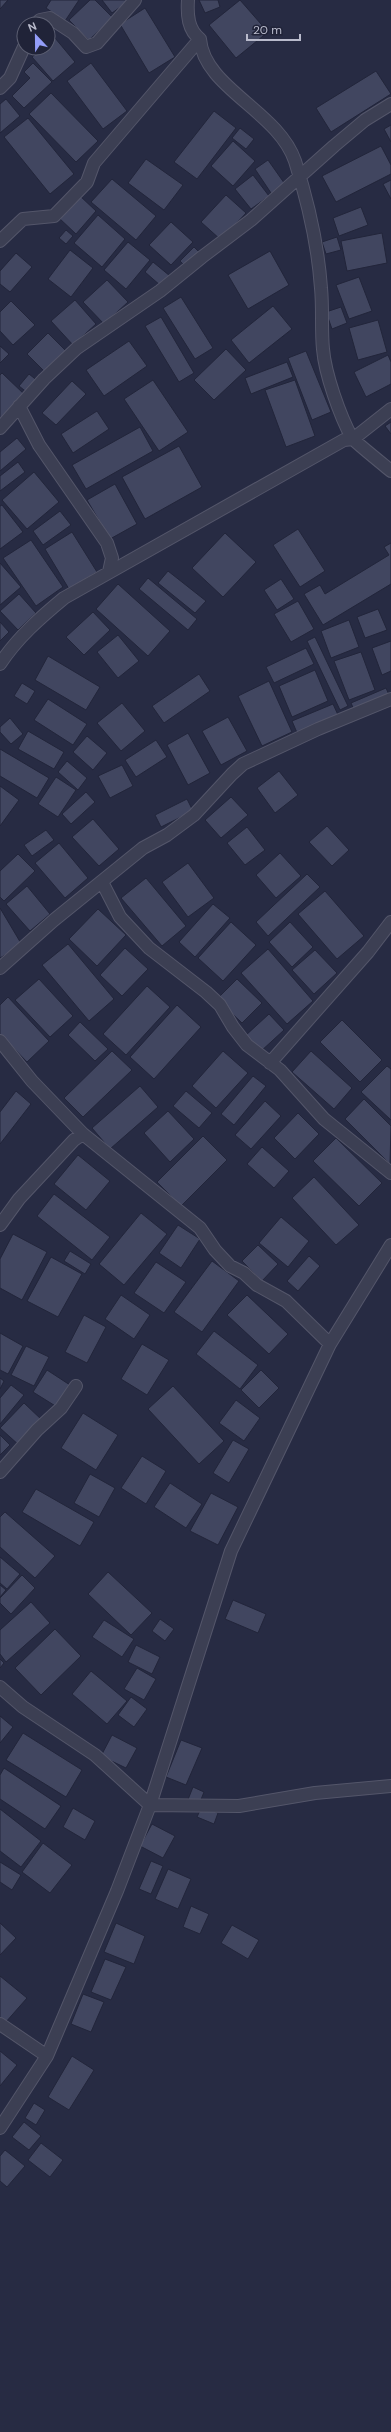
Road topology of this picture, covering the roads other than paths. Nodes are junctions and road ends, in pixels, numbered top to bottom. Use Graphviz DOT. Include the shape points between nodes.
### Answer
graph roads {
  1 [pos="134,0"];
  2 [pos="188,0"];
  3 [pos="56,22"];
  4 [pos="200,39"];
  5 [pos="20,56"];
  6 [pos="0,88"];
  7 [pos="391,104"];
  8 [pos="298,176"];
  9 [pos="0,241"];
  10 [pos="19,406"];
  11 [pos="391,409"];
  12 [pos="0,428"];
  13 [pos="353,439"];
  14 [pos="391,471"];
  15 [pos="109,572"];
  16 [pos="0,664"];
  17 [pos="391,699"];
  18 [pos="102,882"];
  19 [pos="391,922"];
  20 [pos="0,968"];
  21 [pos="0,1041"];
  22 [pos="270,1063"];
  23 [pos="83,1134"];
  24 [pos="391,1173"];
  25 [pos="0,1225"];
  26 [pos="391,1245"];
  27 [pos="330,1344"];
  28 [pos="76,1386"];
  29 [pos="0,1472"];
  30 [pos="0,1687"];
  31 [pos="391,1786"];
  32 [pos="150,1806"];
  33 [pos="0,2024"];
  34 [pos="48,2056"];
  35 [pos="0,2128"];
  1 -- 3 [label="street" via="97,43 86,47 73,33"];
  2 -- 4 [label="street" via="187,11 192,33"];
  4 -- 8 [label="street" via="202,53 214,70 276,128 288,145"];
  4 -- 9 [label="street" via="94,163 87,182 54,216 24,219"];
  5 -- 6 [label="street" via="10,78"];
  7 -- 8 [label="street" via="365,120"];
  8 -- 10 [label="street" via="251,220 160,291 77,348"];
  8 -- 13 [label="street" via="311,214 321,287 323,349 336,399"];
  10 -- 12 [label="street"];
  10 -- 15 [label="street" via="39,445 107,543 112,558"];
  11 -- 13 [label="street"];
  13 -- 14 [label="street"];
  13 -- 15 [label="street" via="344,440"];
  15 -- 16 [label="street" via="64,598 41,617 9,650"];
  17 -- 18 [label="street" via="243,764 194,815 167,835 143,848"];
  18 -- 20 [label="street"];
  18 -- 22 [label="street" via="120,917 149,948 220,1005 247,1045"];
  19 -- 22 [label="street" via="368,952"];
  21 -- 23 [label="street" via="32,1081"];
  22 -- 24 [label="street" via="280,1070 324,1119"];
  23 -- 25 [label="street" via="74,1140 19,1199"];
  23 -- 27 [label="street" via="200,1228 230,1266 244,1273 256,1285 286,1301"];
  26 -- 27 [label="street"];
  27 -- 32 [label="street" via="231,1551"];
  28 -- 29 [label="street" via="61,1408 37,1430"];
  30 -- 32 [label="street" via="23,1707 95,1755"];
  31 -- 32 [label="street" via="315,1793 239,1806"];
  32 -- 34 [label="street"];
  33 -- 34 [label="street"];
  34 -- 35 [label="street"];
}
